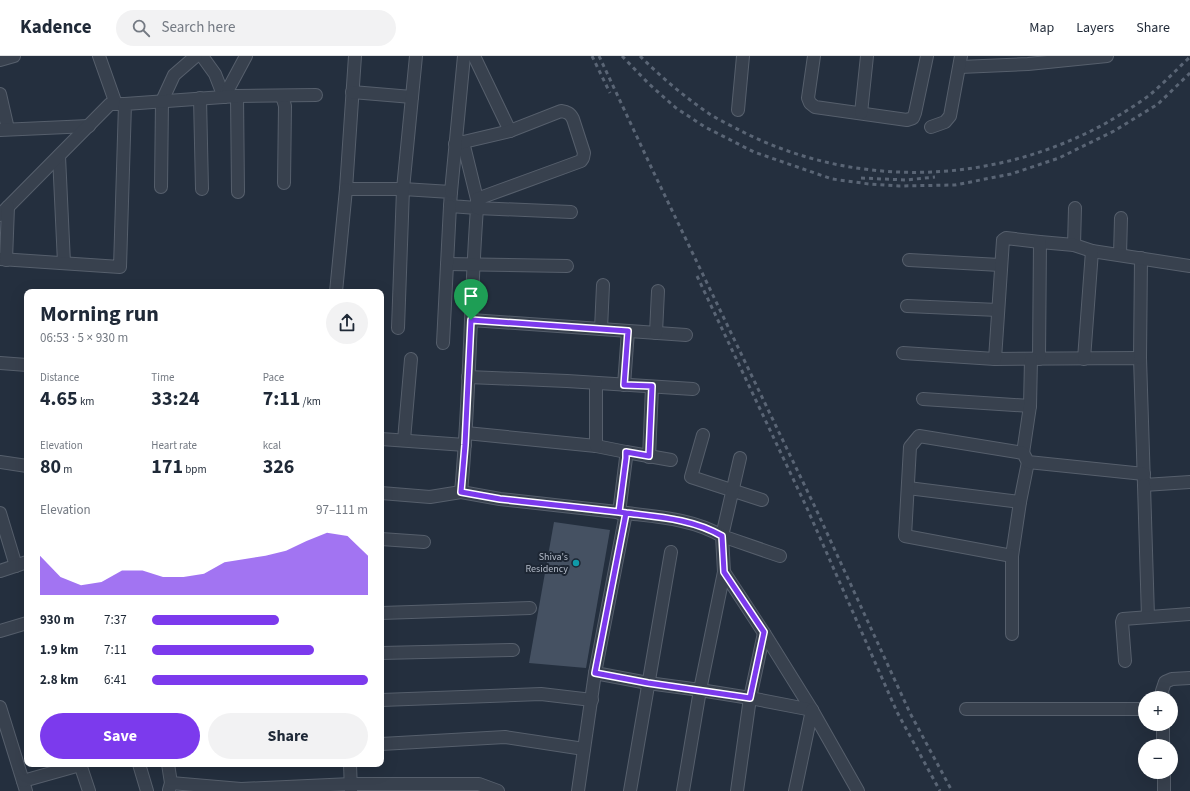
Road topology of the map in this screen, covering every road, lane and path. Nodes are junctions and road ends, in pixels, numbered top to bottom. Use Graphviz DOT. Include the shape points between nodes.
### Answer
graph roads {
  1 [pos="14,56"];
  2 [pos="99,56"];
  3 [pos="196,56"];
  4 [pos="202,56"];
  5 [pos="246,56"];
  6 [pos="355,56"];
  7 [pos="416,56"];
  8 [pos="464,56"];
  9 [pos="474,56"];
  10 [pos="743,56"];
  11 [pos="814,56"];
  12 [pos="867,56"];
  13 [pos="927,56"];
  14 [pos="1107,56"];
  15 [pos="0,60"];
  16 [pos="960,61"];
  17 [pos="352,92"];
  18 [pos="0,94"];
  19 [pos="316,94"];
  20 [pos="237,96"];
  21 [pos="282,96"];
  22 [pos="224,97"];
  23 [pos="412,97"];
  24 [pos="200,98"];
  25 [pos="162,100"];
  26 [pos="120,104"];
  27 [pos="738,110"];
  28 [pos="861,113"];
  29 [pos="89,126"];
  30 [pos="931,127"];
  31 [pos="4,130"];
  32 [pos="510,131"];
  33 [pos="459,143"];
  34 [pos="59,156"];
  35 [pos="284,183"];
  36 [pos="161,187"];
  37 [pos="202,189"];
  38 [pos="346,189"];
  39 [pos="403,189"];
  40 [pos="238,192"];
  41 [pos="451,192"];
  42 [pos="477,203"];
  43 [pos="450,206"];
  44 [pos="1075,208"];
  45 [pos="4,211"];
  46 [pos="571,212"];
  47 [pos="1121,218"];
  48 [pos="1040,242"];
  49 [pos="1074,245"];
  50 [pos="1092,251"];
  51 [pos="1120,256"];
  52 [pos="1141,258"];
  53 [pos="3,259"];
  54 [pos="909,260"];
  55 [pos="64,263"];
  56 [pos="447,264"];
  57 [pos="473,264"];
  58 [pos="1000,265"];
  59 [pos="567,266"];
  60 [pos="1190,266"];
  61 [pos="603,285"];
  62 [pos="336,289"];
  63 [pos="658,291"];
  64 [pos="907,306"];
  65 [pos="998,310"];
  66 [pos="471,320"];
  67 [pos="398,328"];
  68 [pos="601,329"];
  69 [pos="628,331"];
  70 [pos="656,333"];
  71 [pos="686,335"];
  72 [pos="443,343"];
  73 [pos="903,353"];
  74 [pos="1084,358"];
  75 [pos="1140,358"];
  76 [pos="411,359"];
  77 [pos="995,359"];
  78 [pos="1035,359"];
  79 [pos="0,363"];
  80 [pos="24,365"];
  81 [pos="468,377"];
  82 [pos="596,383"];
  83 [pos="624,385"];
  84 [pos="652,386"];
  85 [pos="693,389"];
  86 [pos="923,399"];
  87 [pos="1030,406"];
  88 [pos="466,432"];
  89 [pos="704,435"];
  90 [pos="384,439"];
  91 [pos="404,440"];
  92 [pos="465,445"];
  93 [pos="596,446"];
  94 [pos="626,452"];
  95 [pos="649,456"];
  96 [pos="740,458"];
  97 [pos="1025,458"];
  98 [pos="671,460"];
  99 [pos="0,462"];
  100 [pos="24,466"];
  101 [pos="1144,479"];
  102 [pos="1190,482"];
  103 [pos="908,488"];
  104 [pos="733,490"];
  105 [pos="461,492"];
  106 [pos="384,493"];
  107 [pos="762,500"];
  108 [pos="1020,502"];
  109 [pos="0,513"];
  110 [pos="622,513"];
  111 [pos="722,536"];
  112 [pos="384,539"];
  113 [pos="424,542"];
  114 [pos="671,552"];
  115 [pos="780,556"];
  116 [pos="1012,556"];
  117 [pos="22,564"];
  118 [pos="0,571"];
  119 [pos="724,572"];
  120 [pos="530,608"];
  121 [pos="384,613"];
  122 [pos="1190,614"];
  123 [pos="1148,617"];
  124 [pos="24,624"];
  125 [pos="0,631"];
  126 [pos="764,632"];
  127 [pos="1012,634"];
  128 [pos="513,650"];
  129 [pos="384,653"];
  130 [pos="1124,661"];
  131 [pos="595,673"];
  132 [pos="1190,678"];
  133 [pos="648,683"];
  134 [pos="700,690"];
  135 [pos="1162,691"];
  136 [pos="750,698"];
  137 [pos="384,700"];
  138 [pos="592,700"];
  139 [pos="0,707"];
  140 [pos="1138,709"];
  141 [pos="812,710"];
  142 [pos="966,710"];
  143 [pos="384,744"];
  144 [pos="584,749"];
  145 [pos="75,767"];
  146 [pos="81,767"];
  147 [pos="139,767"];
  148 [pos="168,767"];
  149 [pos="350,767"];
  150 [pos="1164,779"];
  151 [pos="24,786"];
  152 [pos="170,787"];
  153 [pos="351,788"];
  154 [pos="89,791"];
  155 [pos="147,791"];
  156 [pos="498,791"];
  157 [pos="578,791"];
  158 [pos="630,791"];
  159 [pos="683,791"];
  160 [pos="737,791"];
  161 [pos="795,791"];
  162 [pos="858,791"];
  163 [pos="1164,791"];
  1 -- 15 [label="street"];
  2 -- 26 [label="street"];
  3 -- 25 [label="street" via="174,75"];
  4 -- 22 [label="street" via="215,74"];
  5 -- 22 [label="street"];
  6 -- 17 [label="street"];
  7 -- 23 [label="street"];
  8 -- 33 [label="street"];
  9 -- 32 [label="street"];
  10 -- 27 [label="street"];
  11 -- 28 [label="street" via="808,98 810,103 815,107"];
  12 -- 28 [label="street"];
  13 -- 28 [label="street" via="912,118 908,120"];
  14 -- 16 [label="street" via="1028,64"];
  16 -- 30 [label="street" via="950,116 945,122"];
  17 -- 23 [label="street"];
  17 -- 38 [label="street"];
  18 -- 31 [label="street"];
  19 -- 21 [label="street"];
  20 -- 21 [label="street"];
  20 -- 22 [label="street"];
  20 -- 40 [label="street"];
  21 -- 35 [label="street" via="285,106"];
  22 -- 24 [label="street"];
  23 -- 39 [label="street"];
  24 -- 25 [label="street"];
  24 -- 37 [label="street"];
  25 -- 26 [label="street"];
  25 -- 36 [label="street"];
  26 -- 29 [label="street" via="110,104"];
  26 -- 55 [label="street" via="120,267"];
  29 -- 31 [label="street"];
  29 -- 34 [label="street"];
  32 -- 33 [label="street"];
  32 -- 42 [label="street" via="561,111 566,112 571,114 573,119 584,153 583,158"];
  33 -- 41 [label="street"];
  33 -- 42 [label="street"];
  34 -- 45 [label="street"];
  34 -- 55 [label="street"];
  38 -- 39 [label="street"];
  38 -- 62 [label="street"];
  39 -- 41 [label="street"];
  39 -- 67 [label="street"];
  41 -- 43 [label="street"];
  42 -- 43 [label="street"];
  42 -- 46 [label="street"];
  42 -- 57 [label="street"];
  43 -- 56 [label="street"];
  44 -- 49 [label="street"];
  45 -- 53 [label="street"];
  47 -- 51 [label="street"];
  48 -- 49 [label="street"];
  48 -- 58 [label="street" via="1006,238 1003,240"];
  48 -- 78 [label="street"];
  49 -- 50 [label="street"];
  50 -- 51 [label="street"];
  50 -- 74 [label="street"];
  51 -- 52 [label="street"];
  52 -- 60 [label="street"];
  52 -- 75 [label="street"];
  53 -- 55 [label="street"];
  54 -- 58 [label="street"];
  56 -- 57 [label="street"];
  56 -- 72 [label="street"];
  57 -- 59 [label="street"];
  57 -- 66 [label="street"];
  58 -- 65 [label="street"];
  61 -- 68 [label="street"];
  63 -- 70 [label="street"];
  64 -- 65 [label="street"];
  65 -- 77 [label="street"];
  66 -- 68 [label="street"];
  66 -- 81 [label="street"];
  68 -- 69 [label="street"];
  69 -- 70 [label="street"];
  69 -- 83 [label="street"];
  70 -- 71 [label="street"];
  73 -- 77 [label="street"];
  74 -- 75 [label="street"];
  74 -- 78 [label="street"];
  75 -- 101 [label="street"];
  76 -- 91 [label="street"];
  77 -- 78 [label="street"];
  78 -- 87 [label="street"];
  79 -- 80 [label="street"];
  81 -- 82 [label="street"];
  81 -- 88 [label="street"];
  82 -- 83 [label="street"];
  82 -- 93 [label="street"];
  83 -- 84 [label="street"];
  84 -- 85 [label="street"];
  84 -- 95 [label="street"];
  86 -- 87 [label="street"];
  87 -- 97 [label="street"];
  88 -- 92 [label="street"];
  88 -- 93 [label="street"];
  89 -- 104 [label="street" via="692,477"];
  90 -- 91 [label="street"];
  91 -- 92 [label="street"];
  92 -- 105 [label="street"];
  93 -- 94 [label="street"];
  94 -- 95 [label="street"];
  94 -- 110 [label="street"];
  95 -- 98 [label="street"];
  96 -- 104 [label="street"];
  97 -- 101 [label="street"];
  97 -- 103 [label="street" via="919,436 910,447"];
  97 -- 108 [label="street"];
  99 -- 100 [label="street"];
  101 -- 102 [label="street"];
  101 -- 123 [label="street"];
  103 -- 108 [label="street"];
  103 -- 116 [label="street" via="905,536"];
  104 -- 107 [label="street"];
  104 -- 111 [label="street"];
  105 -- 106 [label="street" via="430,497"];
  105 -- 110 [label="street"];
  108 -- 116 [label="street"];
  109 -- 117 [label="street"];
  110 -- 111 [label="street" via="676,519 712,530"];
  110 -- 131 [label="street"];
  111 -- 115 [label="street"];
  111 -- 119 [label="street"];
  112 -- 113 [label="street"];
  114 -- 133 [label="street"];
  116 -- 127 [label="street"];
  117 -- 118 [label="street"];
  119 -- 126 [label="street"];
  119 -- 134 [label="street"];
  120 -- 121 [label="street"];
  122 -- 123 [label="street"];
  123 -- 130 [label="street" via="1124,619 1122,622"];
  124 -- 125 [label="street"];
  126 -- 136 [label="street"];
  126 -- 141 [label="street"];
  128 -- 129 [label="street"];
  131 -- 133 [label="street"];
  131 -- 138 [label="street"];
  132 -- 135 [label="street" via="1165,682"];
  133 -- 134 [label="street"];
  133 -- 158 [label="street"];
  134 -- 136 [label="street"];
  134 -- 159 [label="street"];
  136 -- 141 [label="street"];
  136 -- 160 [label="street"];
  137 -- 138 [label="street" via="541,694"];
  138 -- 144 [label="street"];
  139 -- 151 [label="street"];
  140 -- 142 [label="street"];
  141 -- 161 [label="street"];
  141 -- 162 [label="street"];
  143 -- 144 [label="street" via="504,738"];
  144 -- 157 [label="street"];
  145 -- 151 [label="street"];
  146 -- 154 [label="street"];
  147 -- 155 [label="street"];
  148 -- 152 [label="street"];
  149 -- 153 [label="street"];
  150 -- 163 [label="street"];
  152 -- 153 [label="street"];
  153 -- 156 [label="street" via="479,784"];
}
